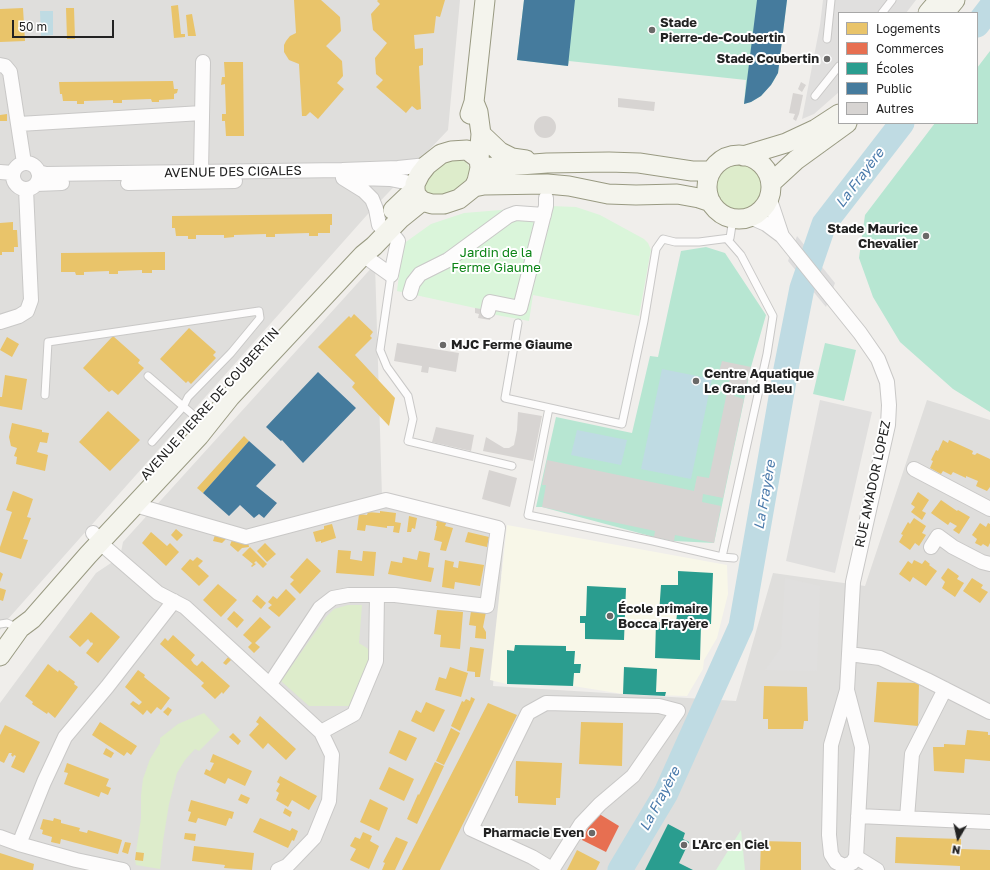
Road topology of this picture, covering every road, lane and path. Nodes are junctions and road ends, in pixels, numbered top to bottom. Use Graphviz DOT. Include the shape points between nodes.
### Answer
graph roads {
  1 [pos="485,0"];
  2 [pos="831,0"];
  3 [pos="892,0"];
  4 [pos="939,0"];
  5 [pos="955,0"];
  6 [pos="883,12"];
  7 [pos="929,12"];
  8 [pos="945,12"];
  9 [pos="827,39"];
  10 [pos="203,62"];
  11 [pos="838,67"];
  12 [pos="5,68"];
  13 [pos="815,96"];
  14 [pos="474,102"];
  15 [pos="202,114"];
  16 [pos="838,115"];
  17 [pos="18,124"];
  18 [pos="846,124"];
  19 [pos="481,134"];
  20 [pos="458,150"];
  21 [pos="743,156"];
  22 [pos="24,162"];
  23 [pos="480,163"];
  24 [pos="547,163"];
  25 [pos="428,165"];
  26 [pos="712,171"];
  27 [pos="201,172"];
  28 [pos="6,173"];
  29 [pos="342,178"];
  30 [pos="33,182"];
  31 [pos="474,187"];
  32 [pos="770,190"];
  33 [pos="417,191"];
  34 [pos="546,198"];
  35 [pos="711,202"];
  36 [pos="544,215"];
  37 [pos="742,218"];
  38 [pos="384,228"];
  39 [pos="782,236"];
  40 [pos="727,239"];
  41 [pos="363,255"];
  42 [pos="391,275"];
  43 [pos="410,294"];
  44 [pos="488,311"];
  45 [pos="2,321"];
  46 [pos="518,323"];
  47 [pos="148,376"];
  48 [pos="45,395"];
  49 [pos="549,408"];
  50 [pos="196,417"];
  51 [pos="152,442"];
  52 [pos="512,466"];
  53 [pos="914,469"];
  54 [pos="135,505"];
  55 [pos="990,509"];
  56 [pos="96,538"];
  57 [pos="931,547"];
  58 [pos="722,557"];
  59 [pos="734,558"];
  60 [pos="990,564"];
  61 [pos="377,595"];
  62 [pos="174,601"];
  63 [pos="0,624"];
  64 [pos="20,628"];
  65 [pos="849,654"];
  66 [pos="0,656"];
  67 [pos="270,684"];
  68 [pos="945,689"];
  69 [pos="847,690"];
  70 [pos="990,712"];
  71 [pos="321,732"];
  72 [pos="858,816"];
  73 [pos="907,818"];
  74 [pos="990,822"];
  75 [pos="0,837"];
  76 [pos="19,844"];
  77 [pos="856,857"];
  78 [pos="843,868"];
  79 [pos="123,870"];
  80 [pos="278,870"];
  81 [pos="552,870"];
  82 [pos="877,870"];
  1 -- 14 [label="main road"];
  2 -- 9 [label="lane"];
  3 -- 6 [label="lane"];
  4 -- 7 [label="main road"];
  5 -- 8 [label="main road"];
  10 -- 15 [label="street"];
  11 -- 13 [label="lane"];
  12 -- 17 [label="street"];
  14 -- 19 [label="main road"];
  14 -- 20 [label="main road" via="470,111 469,134"];
  15 -- 17 [label="street"];
  15 -- 27 [label="street"];
  16 -- 21 [label="main road" via="816,129 786,143"];
  17 -- 22 [label="street"];
  18 -- 32 [label="main road" via="796,160"];
  19 -- 23 [label="main road"];
  19 -- 24 [label="main road" via="500,152 512,158"];
  20 -- 23 [label="main road" via="474,154"];
  20 -- 25 [label="main road" via="441,154"];
  21 -- 26 [label="main road" via="725,158"];
  21 -- 32 [label="main road" via="762,165 768,173"];
  22 -- 28 [label="street"];
  22 -- 30 [label="street" via="33,165"];
  23 -- 24 [label="main road"];
  23 -- 31 [label="main road"];
  24 -- 26 [label="main road" via="639,163 680,170"];
  25 -- 27 [label="street, AVENUE DES CIGALES" via="398,168"];
  25 -- 33 [label="main road" via="420,174"];
  26 -- 35 [label="main road" via="707,192"];
  27 -- 30 [label="street, AVENUE DES CIGALES" via="46,174"];
  28 -- 30 [label="street" via="22,188"];
  29 -- 30 [label="street, AVENUE DES CIGALES" via="196,182"];
  29 -- 33 [label="street, AVENUE DES CIGALES" via="384,179"];
  29 -- 38 [label="street" via="372,199"];
  30 -- 45 [label="street" via="31,300 27,311"];
  31 -- 33 [label="main road" via="459,199 444,204 432,204"];
  31 -- 35 [label="main road" via="546,184 608,194 677,194"];
  32 -- 37 [label="main road" via="765,206 758,212"];
  32 -- 39 [label="street"];
  33 -- 38 [label="main road, AVENUE PIERRE DE COUBERTIN" via="401,218"];
  34 -- 36 [label="street"];
  35 -- 37 [label="main road" via="721,214"];
  36 -- 43 [label="street" via="516,213 508,216 448,260 420,274 413,282"];
  36 -- 44 [label="street" via="520,308 490,302"];
  37 -- 39 [label="street" via="766,224"];
  37 -- 40 [label="lane" via="732,225 730,238"];
  38 -- 41 [label="main road, AVENUE PIERRE DE COUBERTIN"];
  38 -- 42 [label="street" via="398,241"];
  38 -- 50 [label="main road, AVENUE PIERRE DE COUBERTIN"];
  39 -- 65 [label="street, RUE AMADOR LOPEZ" via="860,333 878,359 887,382 888,425 853,582"];
  40 -- 49 [label="lane" via="675,242 662,239 656,250 622,424"];
  40 -- 58 [label="lane" via="741,255 773,316"];
  41 -- 42 [label="street"];
  41 -- 50 [label="main road, AVENUE PIERRE DE COUBERTIN" via="230,397"];
  42 -- 52 [label="lane" via="380,350 387,367 408,396 413,419 408,441"];
  46 -- 49 [label="lane" via="505,398"];
  47 -- 50 [label="lane"];
  48 -- 50 [label="lane" via="48,342 259,311 260,318 231,353 188,397"];
  49 -- 58 [label="lane" via="528,515"];
  50 -- 51 [label="lane"];
  50 -- 54 [label="main road, AVENUE PIERRE DE COUBERTIN"];
  50 -- 56 [label="main road, AVENUE PIERRE DE COUBERTIN"];
  53 -- 55 [label="street"];
  54 -- 56 [label="main road, AVENUE PIERRE DE COUBERTIN"];
  54 -- 61 [label="street" via="246,537 386,500 498,528 487,606"];
  56 -- 62 [label="street" via="158,592"];
  56 -- 64 [label="main road, AVENUE PIERRE DE COUBERTIN" via="32,619"];
  57 -- 60 [label="street" via="938,536 953,547"];
  58 -- 59 [label="lane"];
  61 -- 67 [label="street" via="333,598 320,608"];
  61 -- 71 [label="street" via="376,662 354,714"];
  62 -- 67 [label="street" via="185,607"];
  62 -- 76 [label="street" via="65,737"];
  63 -- 64 [label="lane" via="8,623"];
  64 -- 66 [label="main road, AVENUE PIERRE DE COUBERTIN"];
  65 -- 68 [label="street" via="880,658"];
  65 -- 69 [label="street, RUE AMADOR LOPEZ"];
  67 -- 71 [label="street"];
  68 -- 70 [label="street"];
  68 -- 73 [label="street" via="912,754"];
  69 -- 72 [label="street, RUE AMADOR LOPEZ" via="862,747"];
  69 -- 78 [label="street, RUE AMADOR LOPEZ" via="831,745 828,835 831,854"];
  71 -- 80 [label="street" via="332,755 329,801 314,838 288,866"];
  72 -- 73 [label="street"];
  72 -- 77 [label="street, RUE AMADOR LOPEZ"];
  73 -- 74 [label="street"];
  75 -- 76 [label="street"];
  76 -- 79 [label="street"];
  77 -- 78 [label="street, RUE AMADOR LOPEZ"];
  77 -- 82 [label="street"];
  81 -- 81 [label="street" via="581,824 633,776 678,711 659,706 546,702 528,714 471,830 532,857"];
}
